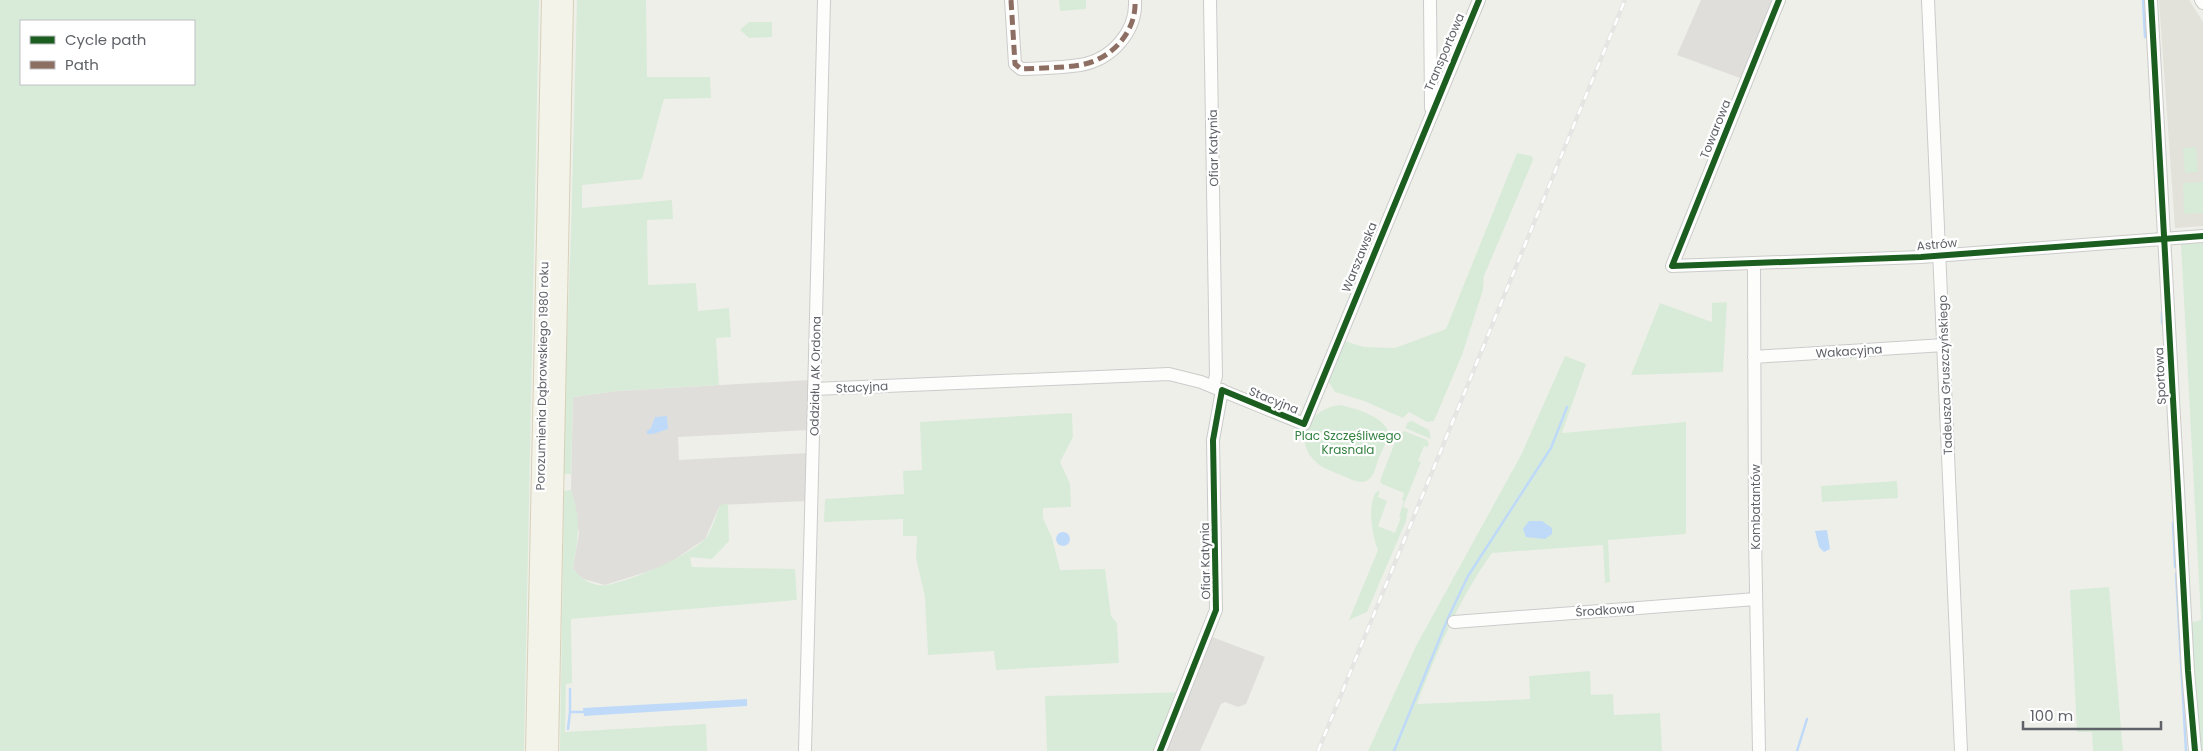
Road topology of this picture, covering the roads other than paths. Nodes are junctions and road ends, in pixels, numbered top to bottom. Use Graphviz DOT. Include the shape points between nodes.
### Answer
graph roads {
  1 [pos="550,0"];
  2 [pos="565,0"];
  3 [pos="824,0"];
  4 [pos="1011,0"];
  5 [pos="1135,0"];
  6 [pos="1210,0"];
  7 [pos="1430,0"];
  8 [pos="1479,0"];
  9 [pos="1779,0"];
  10 [pos="1928,0"];
  11 [pos="2151,0"];
  12 [pos="2201,0"];
  13 [pos="2203,4"];
  14 [pos="1430,62"];
  15 [pos="1452,64"];
  16 [pos="1431,113"];
  17 [pos="2203,236"];
  18 [pos="2164,239"];
  19 [pos="1940,255"];
  20 [pos="1754,264"];
  21 [pos="1672,266"];
  22 [pos="1944,345"];
  23 [pos="1754,357"];
  24 [pos="1217,388"];
  25 [pos="814,389"];
  26 [pos="1310,410"];
  27 [pos="1756,599"];
  28 [pos="1454,622"];
  29 [pos="534,751"];
  30 [pos="550,751"];
  31 [pos="805,751"];
  32 [pos="1160,751"];
  33 [pos="1759,751"];
  34 [pos="1961,751"];
  35 [pos="2195,751"];
  1 -- 29 [label="main road, Porozumienia Dąbrowskiego 1980 roku"];
  2 -- 30 [label="main road, Porozumienia Dąbrowskiego 1980 roku"];
  3 -- 25 [label="street, Oddziału AK Ordona"];
  4 -- 5 [label="street" via="1015,64 1021,69 1079,65 1103,56 1128,33 1135,14"];
  6 -- 24 [label="street, Ofiar Katynia"];
  7 -- 14 [label="street, Warszawska"];
  8 -- 15 [label="street, Transportowa"];
  9 -- 21 [label="street, Towarowa"];
  10 -- 19 [label="street, Tadeusza Gruszczyńskiego"];
  11 -- 18 [label="street, Sportowa"];
  12 -- 13 [label="street"];
  14 -- 15 [label="street" via="1445,67"];
  14 -- 16 [label="street, Warszawska"];
  15 -- 16 [label="street, Transportowa"];
  16 -- 26 [label="street, Warszawska"];
  17 -- 18 [label="street, Astrów"];
  18 -- 19 [label="street, Astrów"];
  18 -- 35 [label="street, Sportowa"];
  19 -- 20 [label="street, Astrów"];
  19 -- 22 [label="street, Tadeusza Gruszczyńskiego"];
  20 -- 21 [label="street, Astrów"];
  20 -- 23 [label="street, Kombatantów"];
  22 -- 23 [label="street, Wakacyjna"];
  22 -- 34 [label="street, Tadeusza Gruszczyńskiego"];
  23 -- 27 [label="street, Kombatantów"];
  24 -- 25 [label="street, Stacyjna" via="1181,376 1151,373"];
  24 -- 26 [label="street, Stacyjna" via="1304,424"];
  24 -- 32 [label="street, Ofiar Katynia" via="1213,440 1216,610"];
  25 -- 31 [label="street, Oddziału AK Ordona"];
  27 -- 28 [label="street, Środkowa"];
  27 -- 33 [label="street, Kombatantów"];
}
